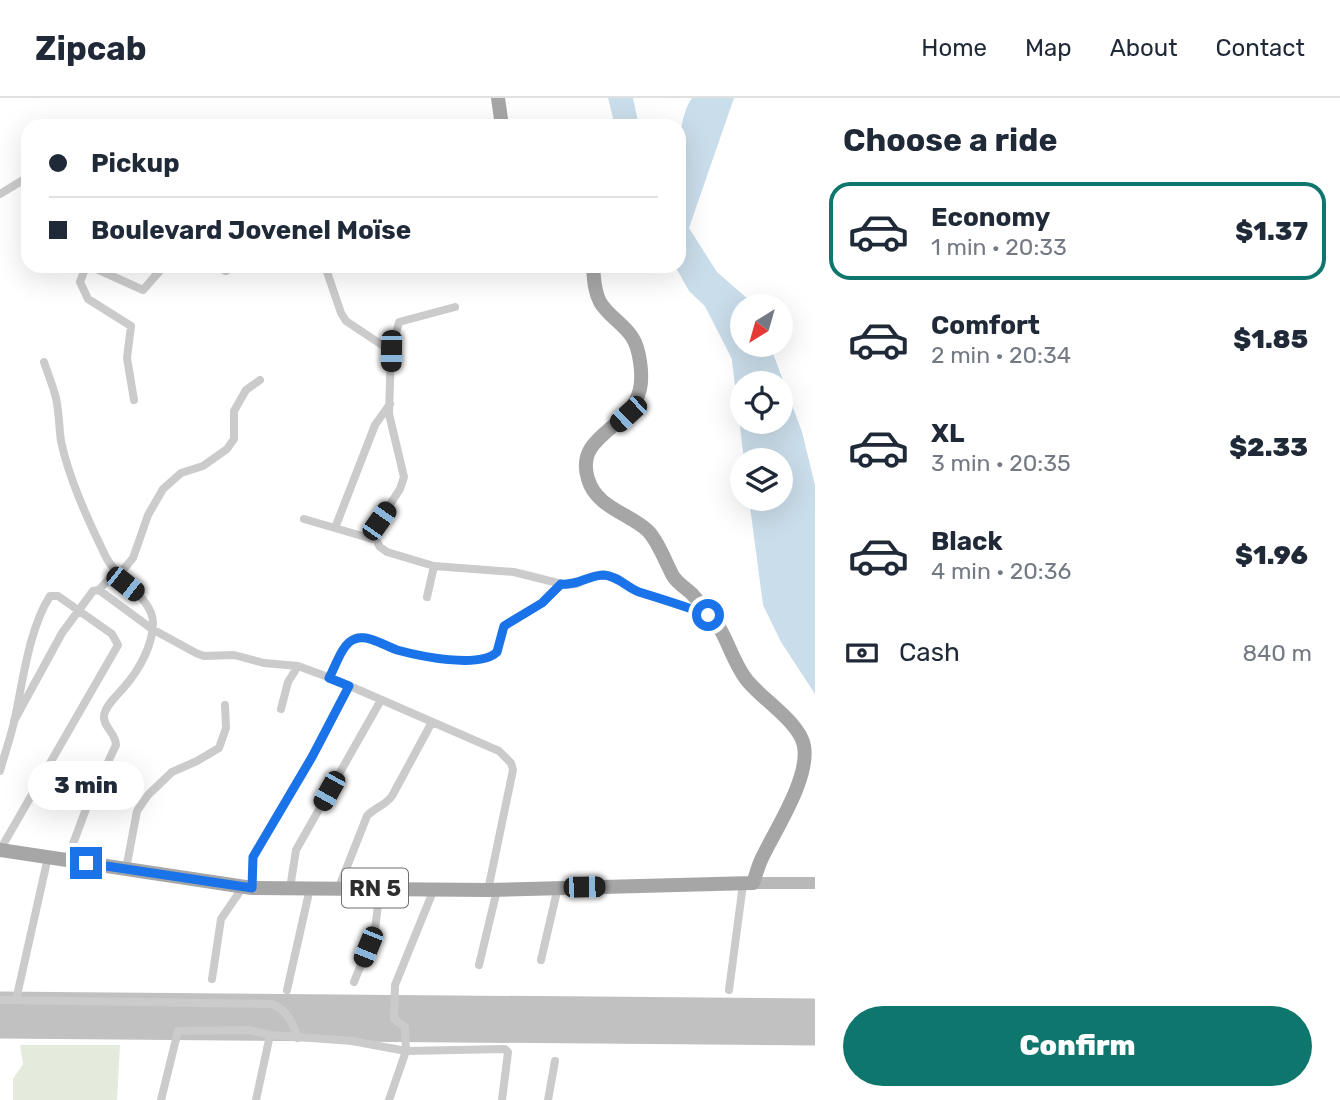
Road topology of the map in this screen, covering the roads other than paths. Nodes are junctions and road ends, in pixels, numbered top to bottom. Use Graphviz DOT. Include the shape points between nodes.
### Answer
graph roads {
  1 [pos="498,98"];
  2 [pos="501,119"];
  3 [pos="21,181"];
  4 [pos="0,194"];
  5 [pos="84,273"];
  6 [pos="104,273"];
  7 [pos="158,273"];
  8 [pos="327,273"];
  9 [pos="594,273"];
  10 [pos="455,307"];
  11 [pos="391,351"];
  12 [pos="44,362"];
  13 [pos="260,380"];
  14 [pos="134,400"];
  15 [pos="390,404"];
  16 [pos="304,519"];
  17 [pos="335,528"];
  18 [pos="376,540"];
  19 [pos="434,566"];
  20 [pos="115,572"];
  21 [pos="561,584"];
  22 [pos="99,590"];
  23 [pos="427,597"];
  24 [pos="79,610"];
  25 [pos="708,615"];
  26 [pos="152,629"];
  27 [pos="298,666"];
  28 [pos="329,678"];
  29 [pos="349,686"];
  30 [pos="381,699"];
  31 [pos="225,705"];
  32 [pos="281,709"];
  33 [pos="14,721"];
  34 [pos="432,722"];
  35 [pos="0,771"];
  36 [pos="0,850"];
  37 [pos="48,857"];
  38 [pos="67,860"];
  39 [pos="126,869"];
  40 [pos="748,883"];
  41 [pos="815,883"];
  42 [pos="247,887"];
  43 [pos="310,887"];
  44 [pos="339,887"];
  45 [pos="558,887"];
  46 [pos="290,888"];
  47 [pos="380,888"];
  48 [pos="434,889"];
  49 [pos="493,890"];
  50 [pos="541,960"];
  51 [pos="479,965"];
  52 [pos="212,979"];
  53 [pos="354,982"];
  54 [pos="287,990"];
  55 [pos="729,990"];
  56 [pos="0,1000"];
  57 [pos="16,1000"];
  58 [pos="270,1035"];
  59 [pos="298,1038"];
  60 [pos="406,1051"];
  61 [pos="555,1062"];
  62 [pos="161,1100"];
  63 [pos="256,1100"];
  64 [pos="389,1100"];
  65 [pos="502,1100"];
  66 [pos="548,1100"];
  1 -- 2 [label="main road"];
  3 -- 4 [label="street"];
  5 -- 14 [label="street" via="80,282 88,299 131,326 127,358"];
  6 -- 7 [label="street" via="143,290"];
  8 -- 11 [label="street" via="346,321"];
  9 -- 25 [label="main road" via="600,303 632,338 640,387 628,414 596,440 587,456 588,479 607,505 649,531 678,583"];
  10 -- 11 [label="street" via="399,322"];
  11 -- 15 [label="street"];
  12 -- 20 [label="street" via="75,483"];
  13 -- 20 [label="street" via="246,390 234,411 233,439 226,449 203,466 181,473 163,489 133,558"];
  15 -- 17 [label="street" via="375,425"];
  15 -- 18 [label="street" via="404,477 379,521"];
  16 -- 17 [label="street"];
  17 -- 18 [label="street"];
  18 -- 19 [label="street" via="387,552"];
  19 -- 21 [label="street" via="514,572"];
  19 -- 23 [label="street"];
  20 -- 22 [label="street"];
  20 -- 26 [label="street" via="143,598"];
  21 -- 25 [label="street" via="607,575 638,592"];
  21 -- 28 [label="street" via="542,603 507,623 497,652 486,659 407,652 364,637 347,644"];
  22 -- 24 [label="street"];
  22 -- 26 [label="street"];
  24 -- 33 [label="street"];
  24 -- 33 [label="street" via="58,596 47,601 27,660"];
  24 -- 36 [label="street" via="116,637 117,648"];
  25 -- 40 [label="main road" via="746,679 804,745 794,794"];
  26 -- 27 [label="street" via="204,656 234,654"];
  26 -- 38 [label="street" via="134,675 104,715 116,745"];
  27 -- 28 [label="street"];
  27 -- 32 [label="street"];
  28 -- 29 [label="street"];
  29 -- 30 [label="street"];
  29 -- 42 [label="street" via="253,857"];
  30 -- 34 [label="street"];
  30 -- 46 [label="street" via="296,850"];
  31 -- 39 [label="street" via="226,727 219,748 172,772 137,811"];
  33 -- 35 [label="street"];
  34 -- 44 [label="street" via="392,796 367,816"];
  34 -- 49 [label="street" via="499,751 511,763"];
  36 -- 37 [label="main road, RN 5"];
  37 -- 38 [label="main road, RN 5"];
  37 -- 57 [label="street"];
  38 -- 39 [label="main road, RN 5"];
  39 -- 42 [label="main road, RN 5"];
  40 -- 41 [label="main road"];
  40 -- 45 [label="main road, RN 5"];
  40 -- 55 [label="street"];
  42 -- 46 [label="main road, RN 5"];
  42 -- 52 [label="street" via="221,919"];
  43 -- 44 [label="main road, RN 5"];
  43 -- 46 [label="main road, RN 5"];
  43 -- 54 [label="street"];
  44 -- 47 [label="main road, RN 5"];
  45 -- 49 [label="main road, RN 5"];
  45 -- 50 [label="street"];
  47 -- 48 [label="main road, RN 5"];
  47 -- 53 [label="street" via="375,930"];
  48 -- 49 [label="main road, RN 5"];
  48 -- 60 [label="street" via="395,985 394,1019 405,1027"];
  49 -- 51 [label="street"];
  56 -- 57 [label="street"];
  57 -- 59 [label="street" via="272,1004 291,1018"];
  58 -- 59 [label="street"];
  58 -- 62 [label="street" via="249,1030 178,1031"];
  58 -- 63 [label="street"];
  59 -- 60 [label="street"];
  60 -- 64 [label="street"];
  60 -- 65 [label="street" via="505,1049"];
  61 -- 66 [label="street"];
}
